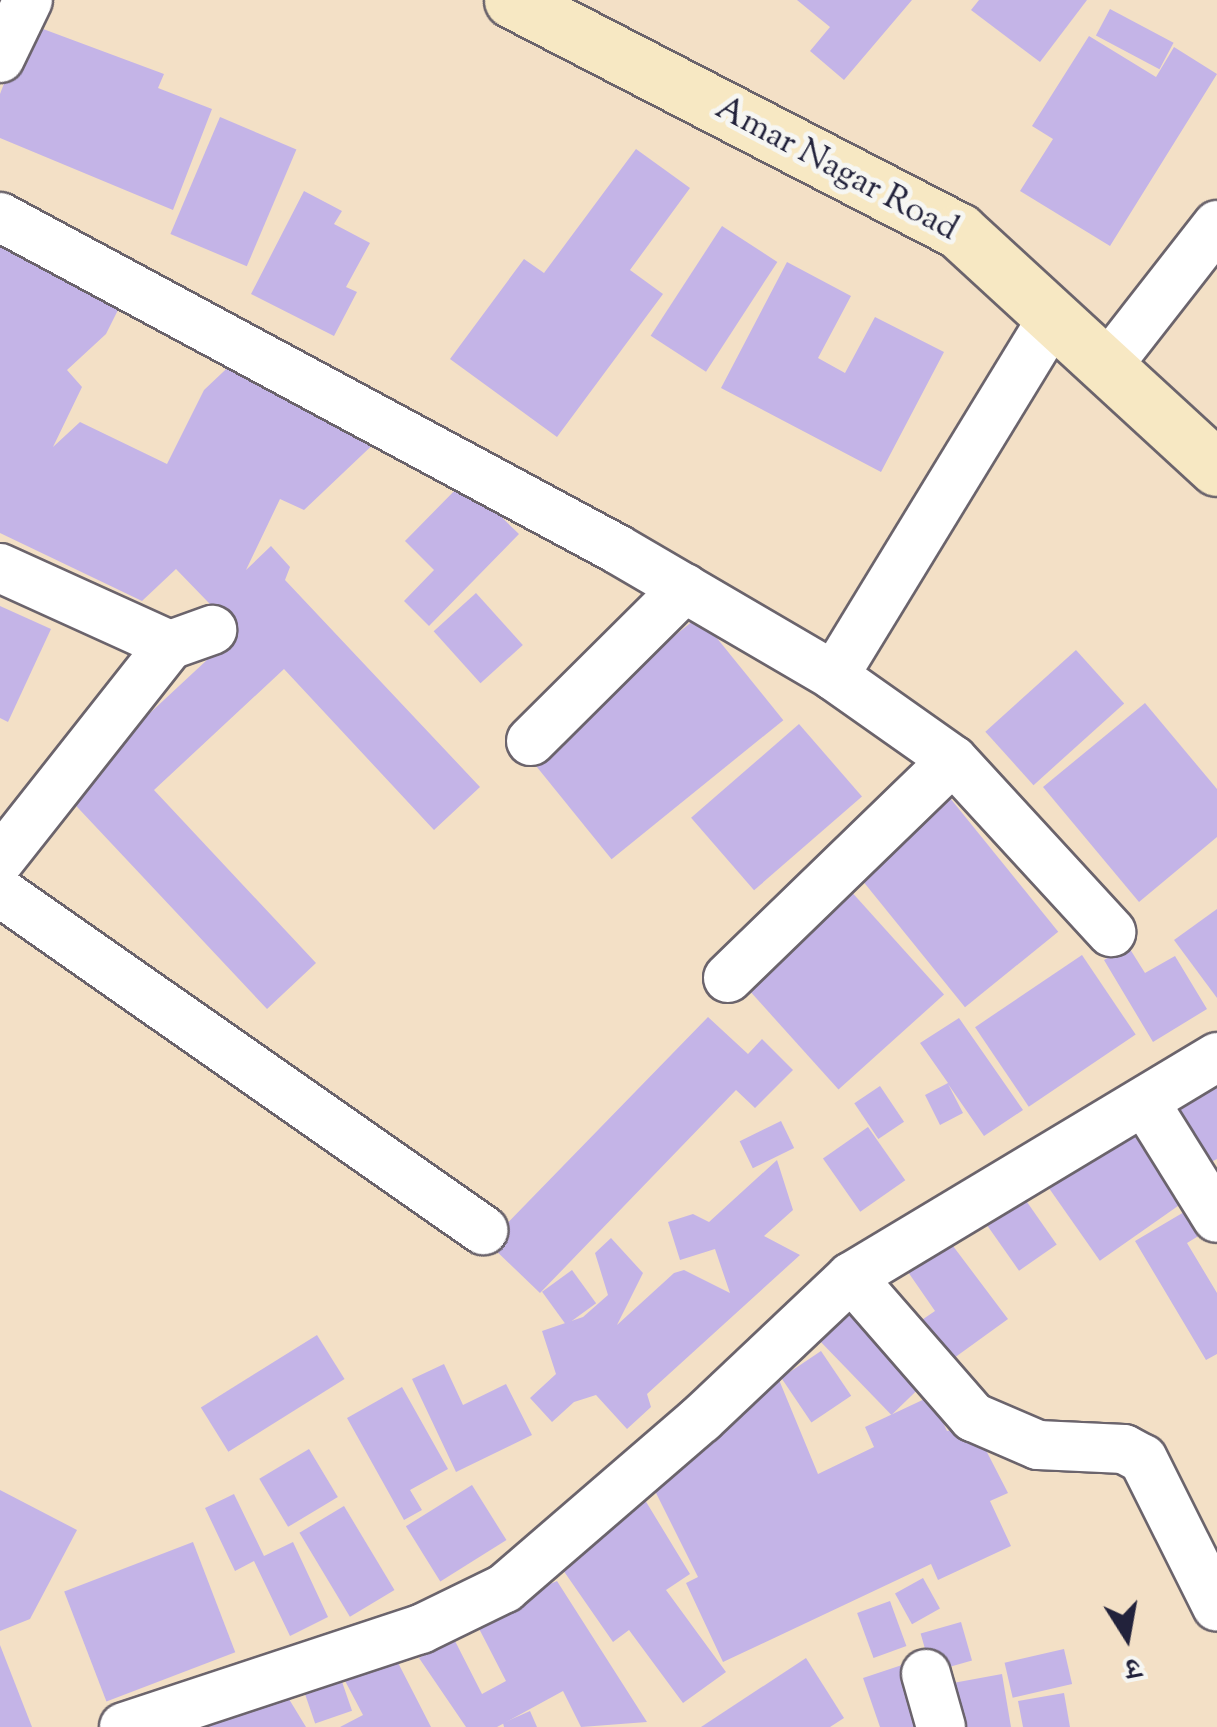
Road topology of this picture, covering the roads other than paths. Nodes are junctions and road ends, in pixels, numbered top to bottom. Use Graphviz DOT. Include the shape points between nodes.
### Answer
graph roads {
  1 [pos="28,0"];
  2 [pos="512,0"];
  3 [pos="0,58"];
  4 [pos="0,217"];
  5 [pos="1217,225"];
  6 [pos="1053,318"];
  7 [pos="1106,366"];
  8 [pos="1217,468"];
  9 [pos="0,568"];
  10 [pos="684,588"];
  11 [pos="834,676"];
  12 [pos="531,741"];
  13 [pos="953,760"];
  14 [pos="0,860"];
  15 [pos="0,892"];
  16 [pos="1111,932"];
  17 [pos="728,978"];
  18 [pos="1217,1057"];
  19 [pos="1146,1104"];
  20 [pos="1216,1215"];
  21 [pos="483,1230"];
  22 [pos="851,1278"];
  23 [pos="1217,1607"];
  24 [pos="926,1674"];
  25 [pos="124,1727"];
  26 [pos="941,1727"];
  1 -- 3 [label="street"];
  2 -- 6 [label="street, Amar Nagar Road" via="959,231"];
  4 -- 10 [label="street"];
  5 -- 7 [label="street"];
  6 -- 7 [label="street, Amar Nagar Road"];
  6 -- 11 [label="street"];
  7 -- 8 [label="street, Amar Nagar Road"];
  9 -- 14 [label="street" via="191,637"];
  10 -- 11 [label="street"];
  10 -- 12 [label="street"];
  11 -- 13 [label="street"];
  13 -- 16 [label="street"];
  13 -- 17 [label="street"];
  15 -- 21 [label="street"];
  18 -- 19 [label="street"];
  19 -- 20 [label="street"];
  19 -- 22 [label="street"];
  22 -- 23 [label="street" via="972,1417 1038,1445 1124,1449 1143,1459"];
  22 -- 25 [label="street" via="701,1420 504,1588 421,1630"];
  24 -- 26 [label="street"];
}
